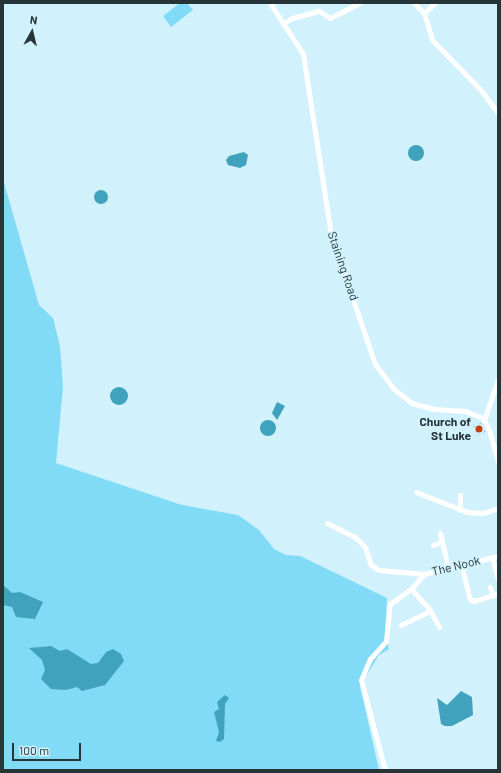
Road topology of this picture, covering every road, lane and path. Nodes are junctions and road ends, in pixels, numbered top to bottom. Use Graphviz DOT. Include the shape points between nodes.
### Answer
graph roads {
  1 [pos="270,3"];
  2 [pos="360,3"];
  3 [pos="414,3"];
  4 [pos="435,3"];
  5 [pos="424,13"];
  6 [pos="284,23"];
  7 [pos="498,113"];
  8 [pos="498,379"];
  9 [pos="484,420"];
  10 [pos="498,462"];
  11 [pos="416,492"];
  12 [pos="460,495"];
  13 [pos="498,508"];
  14 [pos="460,510"];
  15 [pos="327,523"];
  16 [pos="440,533"];
  17 [pos="441,542"];
  18 [pos="433,544"];
  19 [pos="498,556"];
  20 [pos="492,557"];
  21 [pos="461,564"];
  22 [pos="448,567"];
  23 [pos="424,574"];
  24 [pos="498,580"];
  25 [pos="490,587"];
  26 [pos="411,589"];
  27 [pos="495,595"];
  28 [pos="430,612"];
  29 [pos="401,624"];
  30 [pos="439,627"];
  31 [pos="385,770"];
  1 -- 6 [label="street, Staining Road"];
  2 -- 6 [label="street" via="330,18 319,10"];
  3 -- 5 [label="street"];
  4 -- 5 [label="street"];
  5 -- 7 [label="street" via="429,34 436,46 472,81"];
  6 -- 9 [label="street, Staining Road" via="303,54 331,235 375,364 394,389 412,403 429,408 465,410"];
  8 -- 9 [label="street"];
  9 -- 10 [label="street"];
  11 -- 14 [label="street"];
  12 -- 14 [label="street"];
  13 -- 14 [label="street" via="477,513"];
  15 -- 23 [label="street" via="355,537 365,547 371,565 379,570"];
  16 -- 17 [label="street"];
  17 -- 18 [label="street"];
  17 -- 22 [label="street"];
  19 -- 20 [label="street, The Nook"];
  20 -- 21 [label="street, The Nook"];
  20 -- 24 [label="street"];
  21 -- 22 [label="street, The Nook"];
  21 -- 27 [label="street" via="470,599 474,601"];
  22 -- 23 [label="street, The Nook"];
  23 -- 26 [label="street, The Nook"];
  25 -- 27 [label="street"];
  26 -- 28 [label="street"];
  26 -- 31 [label="street, The Nook" via="390,604 386,641 370,658 361,680"];
  28 -- 29 [label="street"];
  28 -- 30 [label="street"];
}
